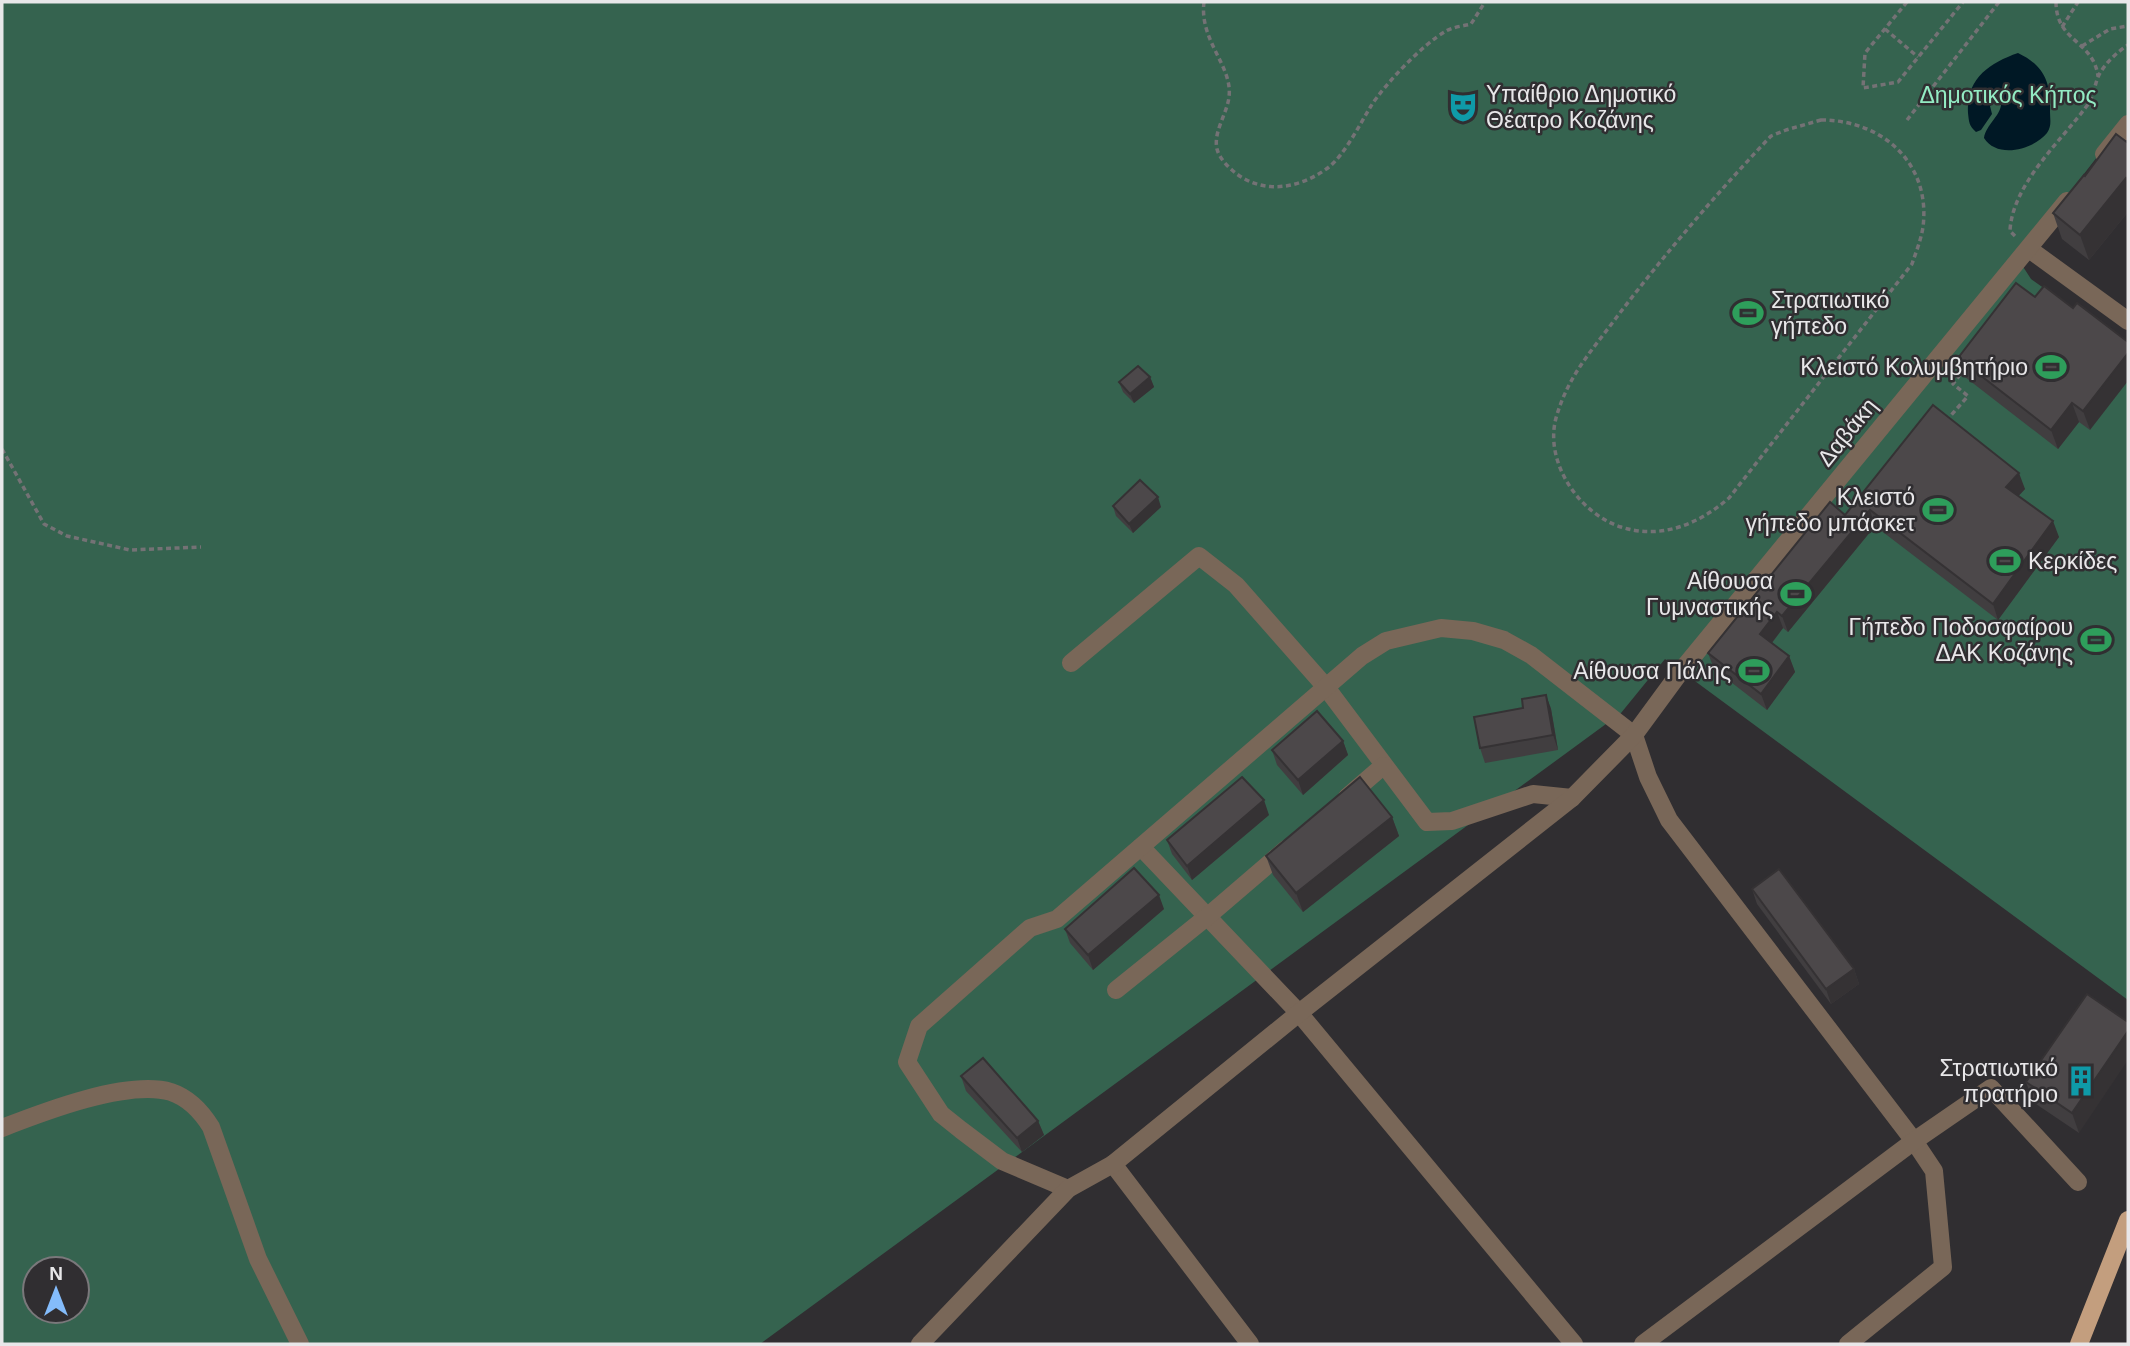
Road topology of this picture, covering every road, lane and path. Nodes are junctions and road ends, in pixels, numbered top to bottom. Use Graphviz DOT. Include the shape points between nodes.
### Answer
graph roads {
  1 [pos="1204,2"];
  2 [pos="1485,2"];
  3 [pos="1907,2"];
  4 [pos="1963,2"];
  5 [pos="1999,2"];
  6 [pos="2056,2"];
  7 [pos="2078,2"];
  8 [pos="2128,26"];
  9 [pos="2062,27"];
  10 [pos="1885,29"];
  11 [pos="2128,45"];
  12 [pos="2082,47"];
  13 [pos="1918,57"];
  14 [pos="2098,77"];
  15 [pos="1907,120"];
  16 [pos="2125,136"];
  17 [pos="2095,166"];
  18 [pos="2080,184"];
  19 [pos="2015,236"];
  20 [pos="2029,249"];
  21 [pos="2128,321"];
  22 [pos="1586,358"];
  23 [pos="1968,364"];
  24 [pos="1944,423"];
  25 [pos="2,449"];
  26 [pos="201,547"];
  27 [pos="1071,663"];
  28 [pos="1325,686"];
  29 [pos="1634,735"];
  30 [pos="1383,766"];
  31 [pos="1572,798"];
  32 [pos="1332,810"];
  33 [pos="1301,836"];
  34 [pos="1141,847"];
  35 [pos="1209,916"];
  36 [pos="1116,990"];
  37 [pos="1298,1013"];
  38 [pos="2,1128"];
  39 [pos="1914,1141"];
  40 [pos="1113,1164"];
  41 [pos="2078,1182"];
  42 [pos="1068,1189"];
  43 [pos="2126,1229"];
  44 [pos="300,1344"];
  45 [pos="920,1344"];
  46 [pos="1250,1344"];
  47 [pos="1574,1344"];
  48 [pos="1643,1344"];
  49 [pos="1848,1344"];
  50 [pos="2079,1344"];
  1 -- 2 [label="path" via="1202,20 1228,83 1217,150 1239,176 1273,188 1295,185 1331,166 1383,88 1447,30 1471,24"];
  3 -- 10 [label="path"];
  4 -- 13 [label="path"];
  5 -- 15 [label="path"];
  6 -- 9 [label="path"];
  7 -- 9 [label="path"];
  8 -- 12 [label="path" via="2110,29"];
  9 -- 12 [label="path"];
  10 -- 13 [label="path"];
  10 -- 13 [label="path" via="1865,53 1863,88 1898,82"];
  11 -- 14 [label="path"];
  12 -- 14 [label="path" via="2097,67"];
  14 -- 19 [label="path" via="2087,107 2050,150 2018,198 2010,221"];
  16 -- 17 [label="street"];
  18 -- 20 [label="street, Δαβάκη"];
  20 -- 21 [label="street"];
  20 -- 29 [label="street, Δαβάκη" via="1681,671"];
  22 -- 22 [label="path" via="1573,374 1555,421 1559,464 1577,497 1603,520 1623,528 1660,532 1695,522 1715,510 1912,264 1923,227 1923,206 1904,156 1878,133 1841,120 1821,120 1771,136 1669,251"];
  23 -- 24 [label="path" via="1951,382 1968,396"];
  25 -- 26 [label="path" via="44,524 67,536 130,550"];
  27 -- 28 [label="street" via="1199,556 1237,585"];
  28 -- 29 [label="street" via="1386,641 1441,628 1473,631 1504,639 1531,655"];
  28 -- 30 [label="street"];
  28 -- 34 [label="street"];
  29 -- 31 [label="street, Δαβάκη"];
  29 -- 39 [label="street" via="1669,820"];
  30 -- 31 [label="street" via="1426,822 1452,821 1532,794"];
  30 -- 32 [label="street"];
  31 -- 37 [label="street, Δαβάκη"];
  33 -- 35 [label="street"];
  34 -- 35 [label="street"];
  34 -- 42 [label="street" via="1057,919 1030,928 919,1026 907,1062 941,1114 961,1130 1002,1161"];
  35 -- 36 [label="street"];
  35 -- 37 [label="street"];
  37 -- 40 [label="street, Δαβάκη"];
  37 -- 47 [label="street"];
  38 -- 44 [label="street" via="107,1094 142,1089 169,1091 186,1099 211,1127 258,1259"];
  39 -- 41 [label="street" via="1991,1088"];
  39 -- 48 [label="street"];
  39 -- 49 [label="street" via="1934,1171 1943,1267"];
  40 -- 42 [label="street, Δαβάκη"];
  40 -- 46 [label="street"];
  42 -- 45 [label="street, Δαβάκη"];
  43 -- 50 [label="main road"];
}
